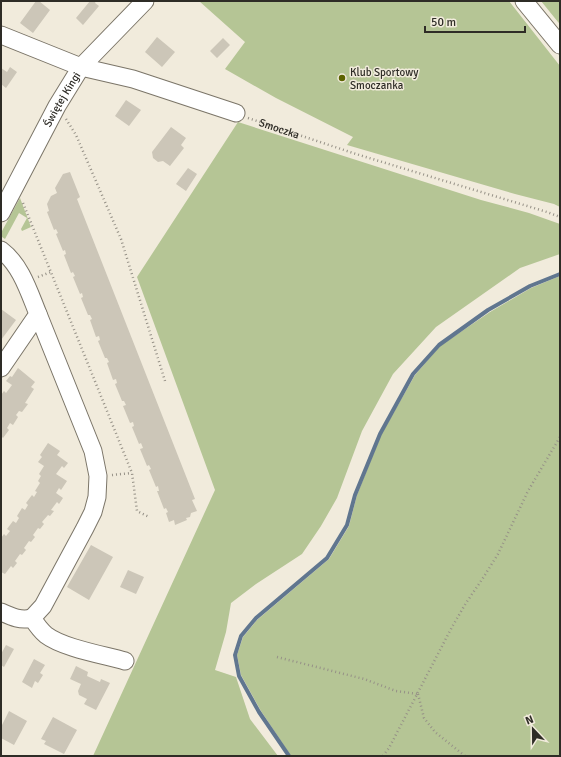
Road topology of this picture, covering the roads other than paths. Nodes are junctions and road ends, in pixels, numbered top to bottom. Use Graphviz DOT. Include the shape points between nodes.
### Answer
graph roads {
  1 [pos="145,1"];
  2 [pos="524,1"];
  3 [pos="1,35"];
  4 [pos="560,45"];
  5 [pos="81,67"];
  6 [pos="236,114"];
  7 [pos="1,213"];
  8 [pos="1,250"];
  9 [pos="38,314"];
  10 [pos="1,368"];
  11 [pos="1,612"];
  12 [pos="32,618"];
  13 [pos="126,660"];
  1 -- 5 [label="street, Świętej Kingi"];
  2 -- 4 [label="street"];
  3 -- 5 [label="street"];
  5 -- 6 [label="street" via="133,79"];
  5 -- 7 [label="street, Świętej Kingi" via="56,106"];
  8 -- 9 [label="street" via="22,276"];
  9 -- 10 [label="street"];
  9 -- 12 [label="street" via="94,451 98,476 97,497 86,528 43,606"];
  11 -- 12 [label="street" via="19,619"];
  12 -- 13 [label="street" via="44,634 53,640"];
}
